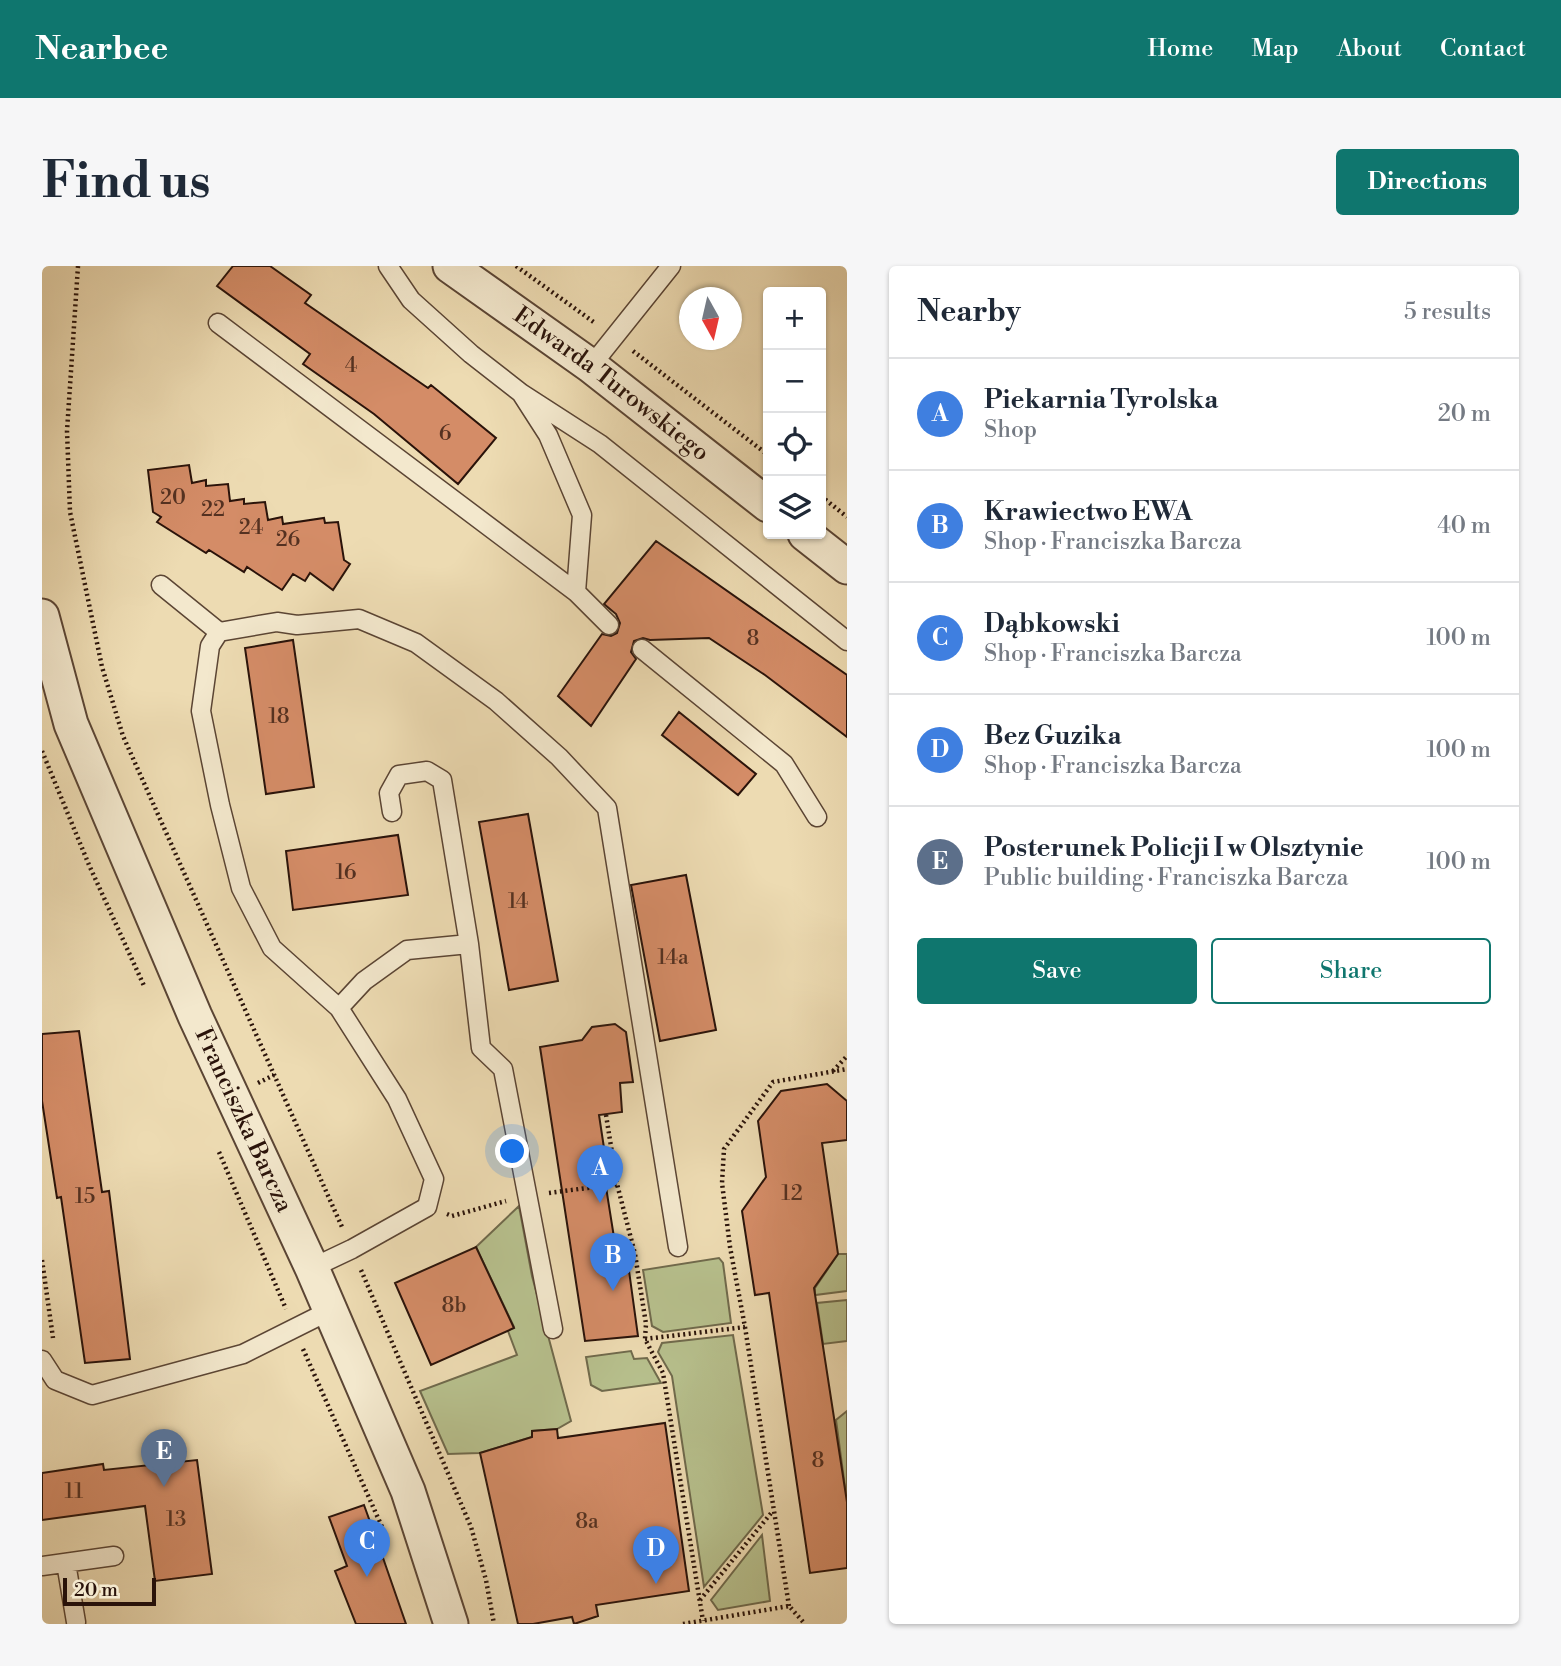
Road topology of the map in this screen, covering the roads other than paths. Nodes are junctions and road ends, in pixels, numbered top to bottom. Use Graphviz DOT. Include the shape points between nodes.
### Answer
graph roads {
  1 [pos="388,266"];
  2 [pos="450,266"];
  3 [pos="671,266"];
  4 [pos="218,323"];
  5 [pos="591,366"];
  6 [pos="521,393"];
  7 [pos="763,501"];
  8 [pos="811,539"];
  9 [pos="847,567"];
  10 [pos="161,585"];
  11 [pos="576,592"];
  12 [pos="42,616"];
  13 [pos="609,625"];
  14 [pos="219,632"];
  15 [pos="847,641"];
  16 [pos="642,649"];
  17 [pos="393,812"];
  18 [pos="817,817"];
  19 [pos="468,944"];
  20 [pos="340,1008"];
  21 [pos="678,1247"];
  22 [pos="312,1268"];
  23 [pos="329,1311"];
  24 [pos="552,1329"];
  25 [pos="42,1360"];
  26 [pos="114,1556"];
  27 [pos="66,1563"];
  28 [pos="42,1566"];
  29 [pos="76,1622"];
  30 [pos="451,1624"];
  1 -- 6 [label="lane" via="411,300"];
  2 -- 5 [label="street, Edwarda Turowskiego"];
  3 -- 5 [label="lane"];
  4 -- 11 [label="lane"];
  5 -- 7 [label="street, Edwarda Turowskiego"];
  6 -- 11 [label="lane" via="548,435 582,515"];
  6 -- 15 [label="lane" via="600,444"];
  8 -- 9 [label="street"];
  10 -- 14 [label="lane"];
  11 -- 13 [label="lane"];
  12 -- 22 [label="street, Franciszka Barcza" via="71,724 195,1016"];
  14 -- 20 [label="lane" via="210,646 201,711 241,888 272,948"];
  14 -- 21 [label="lane" via="278,622 297,625 359,619 416,643 496,701 607,808"];
  16 -- 18 [label="lane" via="784,764"];
  17 -- 19 [label="lane" via="389,793 400,775 426,771 442,780"];
  19 -- 20 [label="lane" via="407,950 364,981"];
  19 -- 24 [label="lane" via="481,1048 503,1069"];
  20 -- 22 [label="lane" via="397,1099 435,1179 427,1207"];
  22 -- 23 [label="street, Franciszka Barcza"];
  23 -- 25 [label="lane" via="243,1354 92,1395 55,1380"];
  23 -- 30 [label="street, Franciszka Barcza" via="408,1490"];
  26 -- 27 [label="lane"];
  27 -- 28 [label="lane"];
  27 -- 29 [label="lane"];
}
